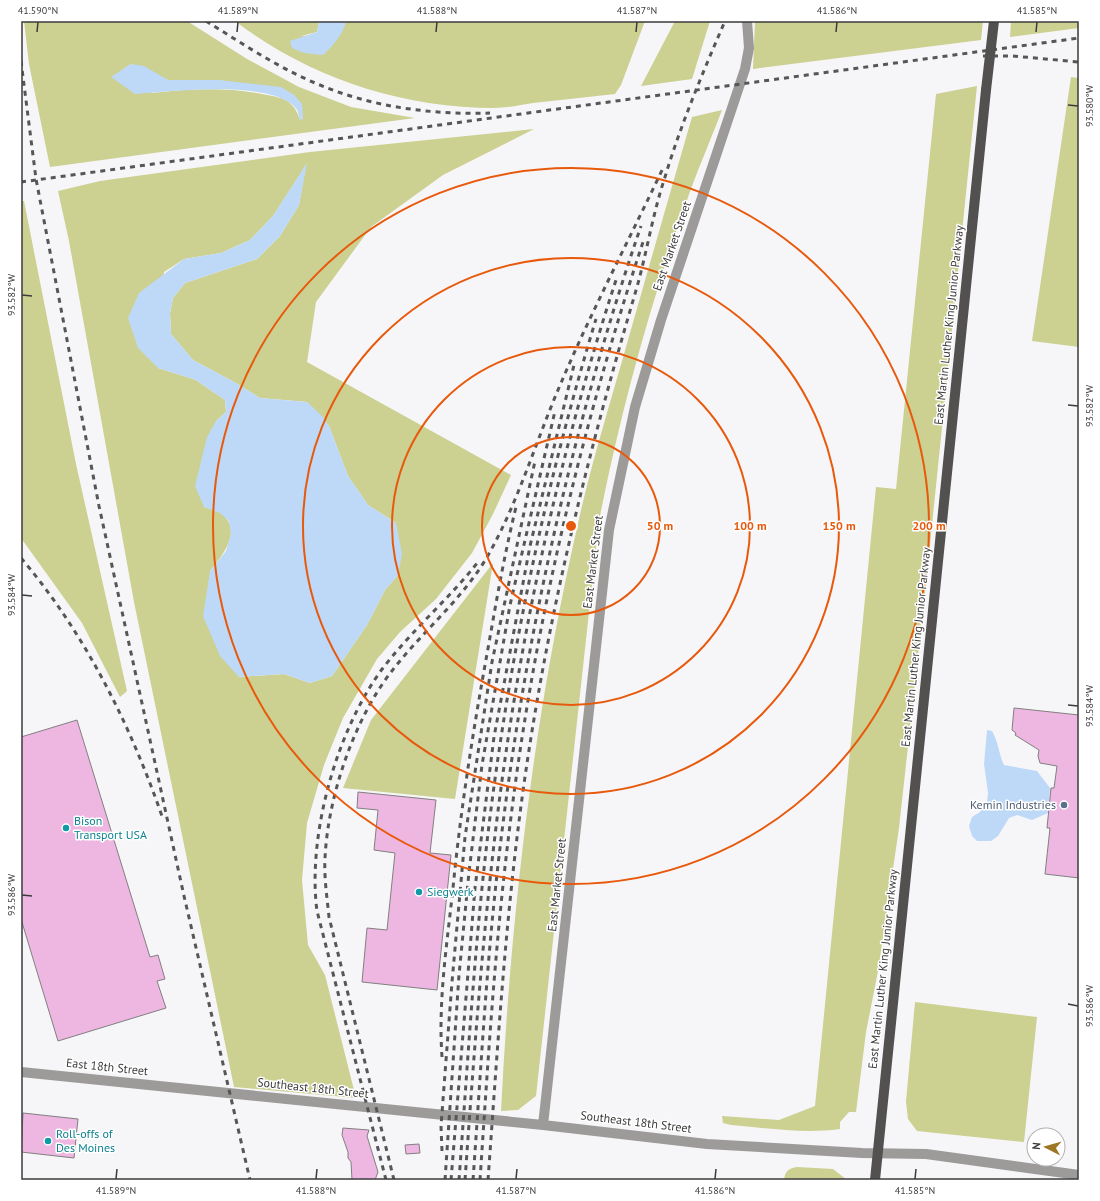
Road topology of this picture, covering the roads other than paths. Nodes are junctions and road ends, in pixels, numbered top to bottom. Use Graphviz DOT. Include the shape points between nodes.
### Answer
graph roads {
  1 [pos="747,21"];
  2 [pos="994,21"];
  3 [pos="21,1072"];
  4 [pos="190,1088"];
  5 [pos="543,1124"];
  6 [pos="878,1153"];
  7 [pos="1079,1175"];
  8 [pos="875,1180"];
  1 -- 5 [label="street, East Market Street" via="749,48 745,69 661,320 635,407 609,530"];
  2 -- 6 [label="main road, East Martin Luther King Junior Parkway, bridge"];
  3 -- 4 [label="street, East 18th Street"];
  4 -- 5 [label="street, Southeast 18th Street"];
  5 -- 6 [label="street, Southeast 18th Street" via="707,1144"];
  6 -- 7 [label="street, Southeast 18th Street" via="926,1154"];
  6 -- 8 [label="main road, East Martin Luther King Junior Parkway"];
}
